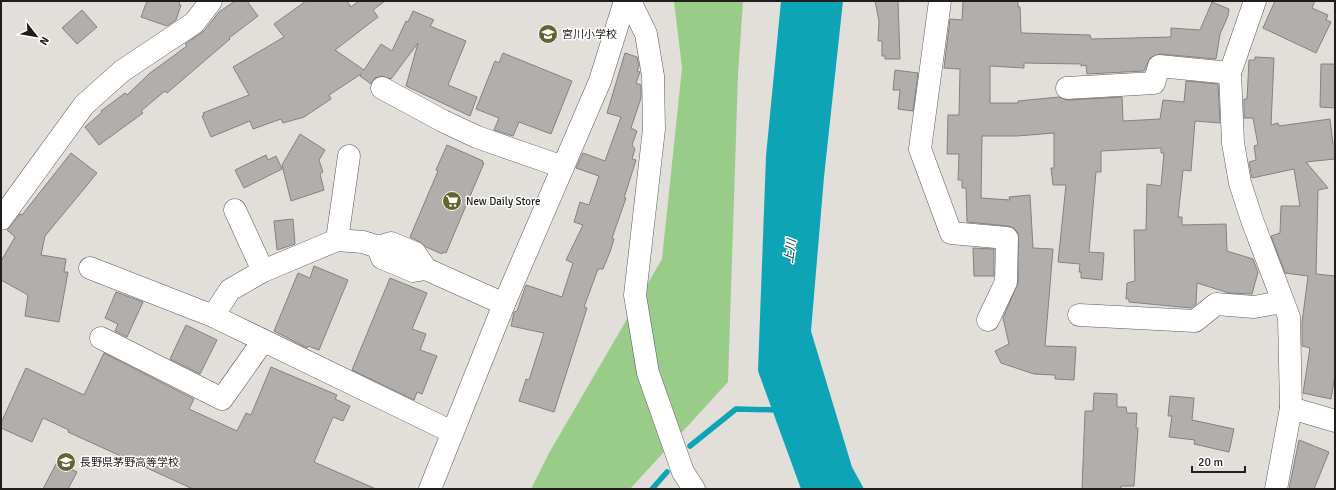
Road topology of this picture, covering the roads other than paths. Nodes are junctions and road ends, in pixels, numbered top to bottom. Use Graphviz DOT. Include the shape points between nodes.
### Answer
graph roads {
  1 [pos="211,1"];
  2 [pos="625,1"];
  3 [pos="630,1"];
  4 [pos="940,1"];
  5 [pos="1255,1"];
  6 [pos="1230,73"];
  7 [pos="382,88"];
  8 [pos="1067,88"];
  9 [pos="349,156"];
  10 [pos="563,167"];
  11 [pos="235,210"];
  12 [pos="1,219"];
  13 [pos="337,240"];
  14 [pos="90,268"];
  15 [pos="263,271"];
  16 [pos="1282,302"];
  17 [pos="504,304"];
  18 [pos="214,316"];
  19 [pos="1078,316"];
  20 [pos="988,320"];
  21 [pos="101,338"];
  22 [pos="263,341"];
  23 [pos="1291,408"];
  24 [pos="1335,421"];
  25 [pos="452,432"];
  26 [pos="430,489"];
  27 [pos="694,489"];
  28 [pos="1276,489"];
  1 -- 12 [label="street" via="194,23 122,71 84,105"];
  2 -- 10 [label="street" via="600,81"];
  3 -- 27 [label="street" via="646,34 653,76 654,122 635,295 648,373 683,472"];
  4 -- 20 [label="street" via="920,149 951,233 1007,238 1006,282"];
  5 -- 6 [label="street"];
  6 -- 8 [label="street" via="1159,66 1154,83"];
  6 -- 16 [label="street" via="1233,143 1240,182"];
  7 -- 10 [label="street" via="476,137"];
  9 -- 13 [label="street"];
  10 -- 17 [label="street"];
  11 -- 15 [label="street"];
  13 -- 15 [label="street"];
  13 -- 17 [label="street" via="363,242 378,247 391,242 415,253 426,269"];
  14 -- 18 [label="street"];
  15 -- 18 [label="street" via="230,290"];
  16 -- 19 [label="street" via="1254,307 1216,304 1195,321"];
  16 -- 23 [label="street" via="1289,317"];
  17 -- 25 [label="street"];
  18 -- 22 [label="street"];
  21 -- 22 [label="street" via="222,399"];
  22 -- 25 [label="street"];
  23 -- 24 [label="street"];
  23 -- 28 [label="street"];
  25 -- 26 [label="street"];
}
